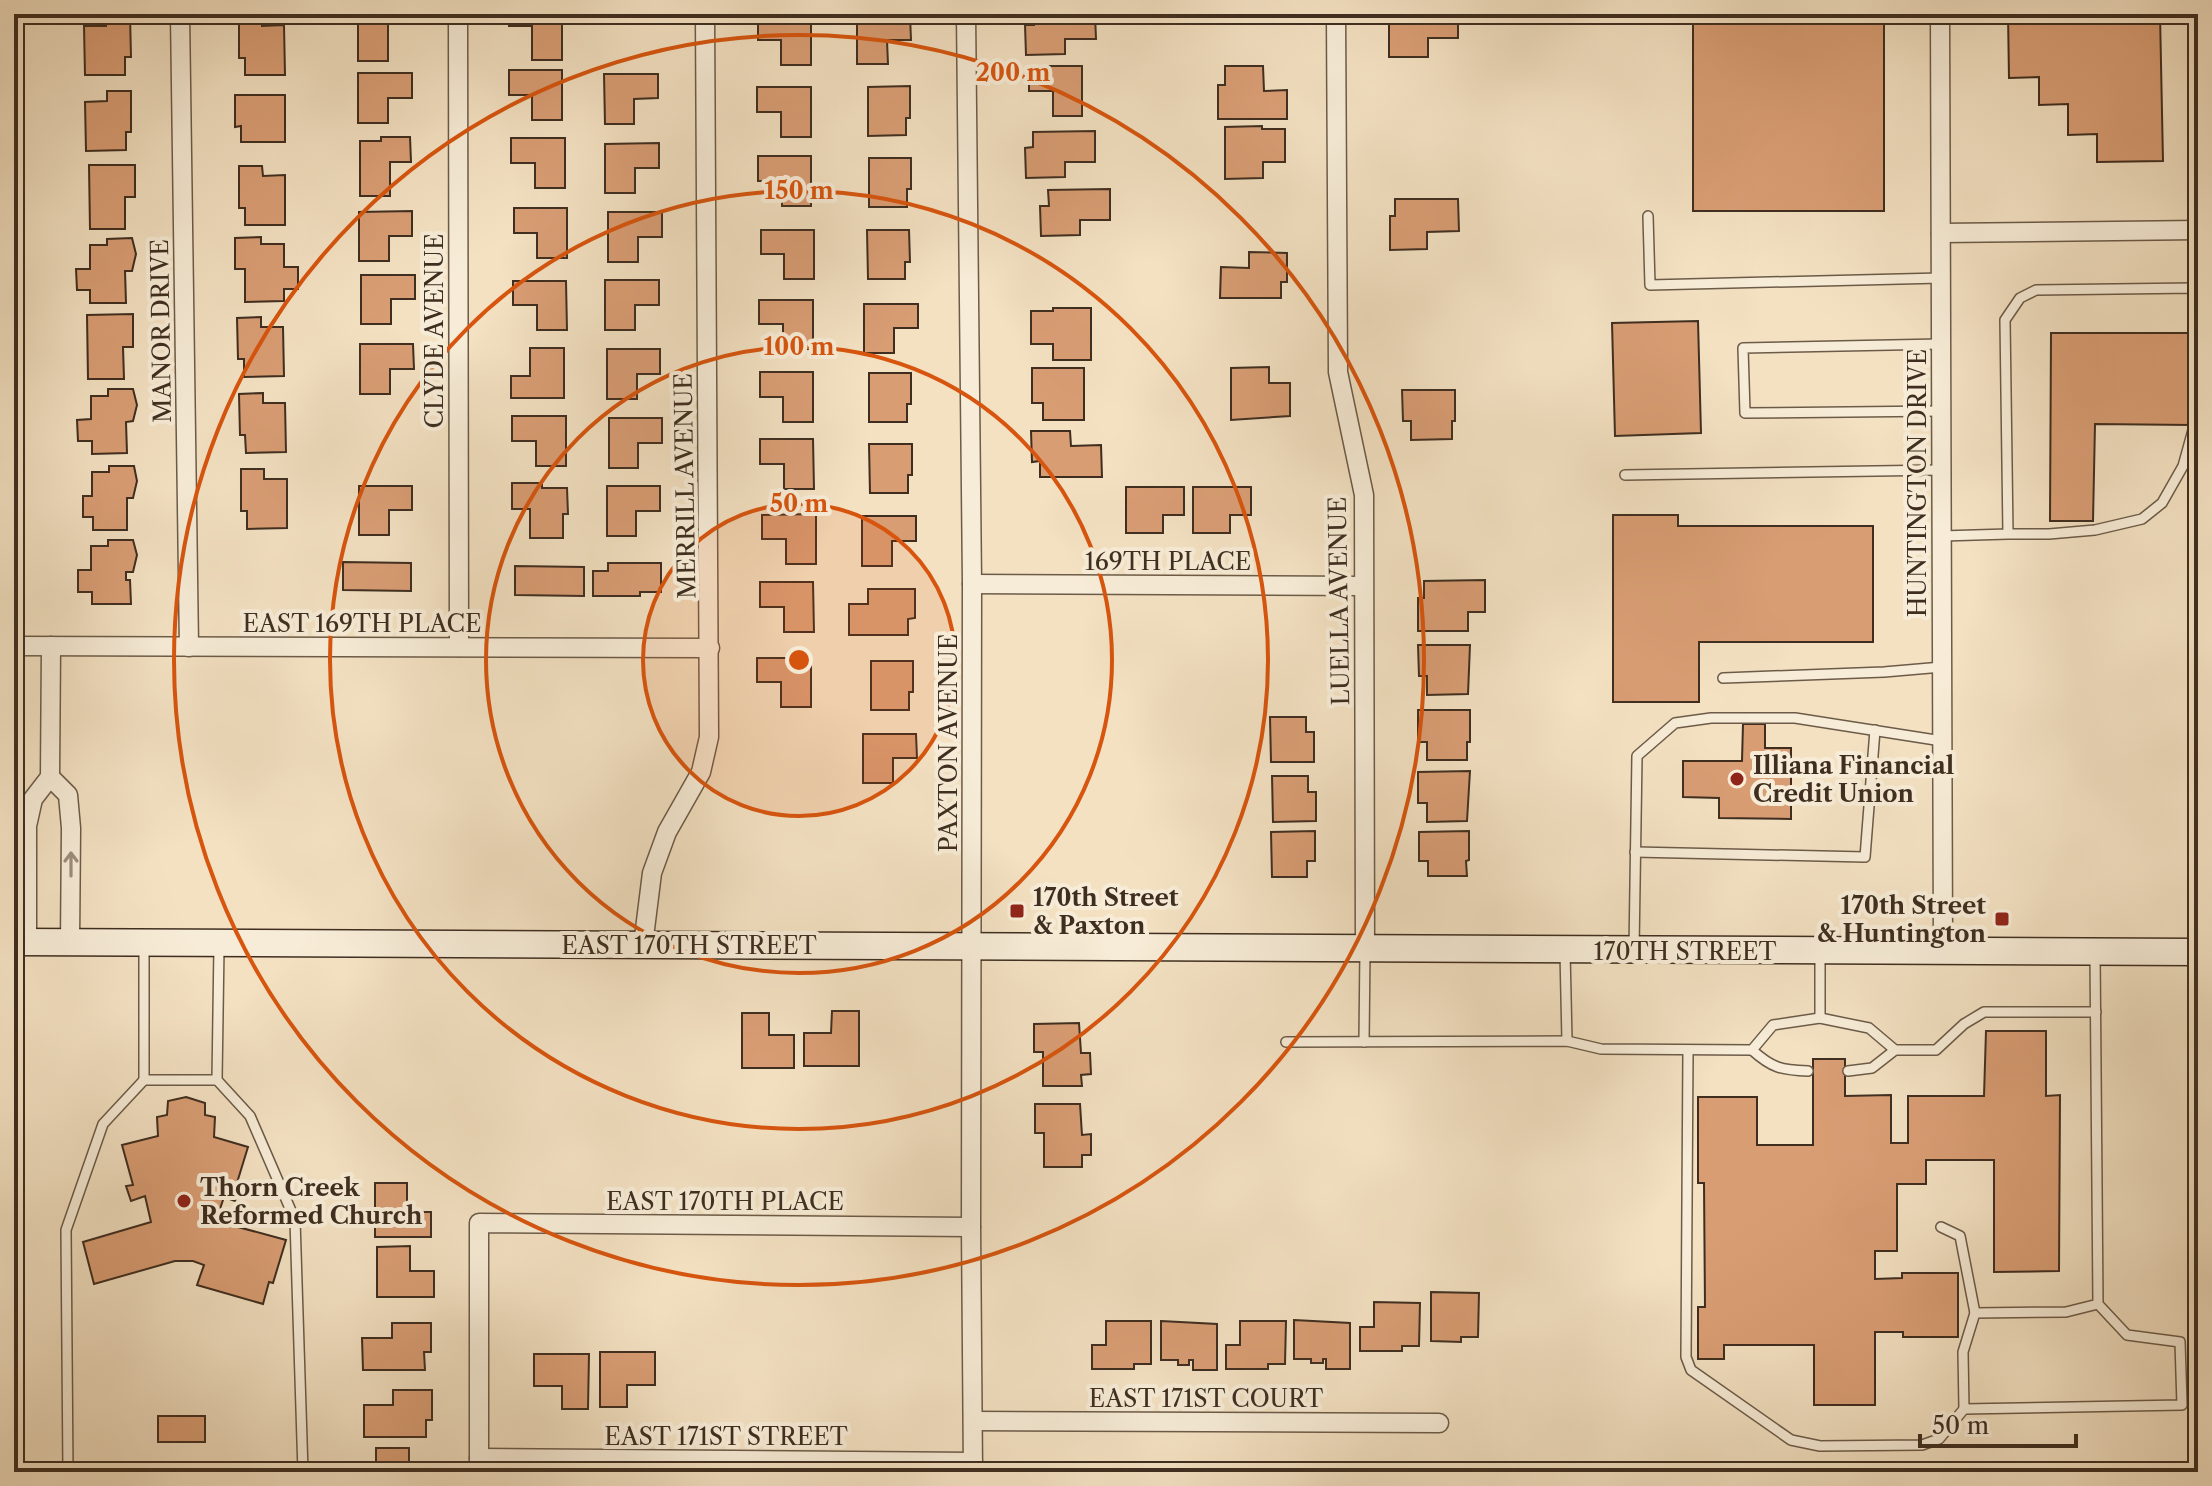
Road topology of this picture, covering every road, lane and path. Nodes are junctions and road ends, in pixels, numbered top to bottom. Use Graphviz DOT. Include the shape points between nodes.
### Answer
graph roads {
  1 [pos="180,14"];
  2 [pos="458,14"];
  3 [pos="705,14"];
  4 [pos="966,14"];
  5 [pos="1336,14"];
  6 [pos="1940,14"];
  7 [pos="2198,106"];
  8 [pos="2198,133"];
  9 [pos="2198,156"];
  10 [pos="1648,216"];
  11 [pos="2198,230"];
  12 [pos="1941,233"];
  13 [pos="2198,239"];
  14 [pos="1941,278"];
  15 [pos="2195,288"];
  16 [pos="1941,344"];
  17 [pos="1941,411"];
  18 [pos="1941,470"];
  19 [pos="1625,475"];
  20 [pos="2008,534"];
  21 [pos="1942,536"];
  22 [pos="972,584"];
  23 [pos="1363,586"];
  24 [pos="14,646"];
  25 [pos="51,646"];
  26 [pos="189,647"];
  27 [pos="459,647"];
  28 [pos="710,648"];
  29 [pos="1942,667"];
  30 [pos="1723,678"];
  31 [pos="1875,730"];
  32 [pos="1942,741"];
  33 [pos="50,777"];
  34 [pos="1635,852"];
  35 [pos="20,942"];
  36 [pos="70,942"];
  37 [pos="144,942"];
  38 [pos="219,942"];
  39 [pos="643,945"];
  40 [pos="972,947"];
  41 [pos="1365,950"];
  42 [pos="1565,950"];
  43 [pos="1634,951"];
  44 [pos="1820,951"];
  45 [pos="1943,952"];
  46 [pos="2095,952"];
  47 [pos="2198,952"];
  48 [pos="2096,1012"];
  49 [pos="1820,1018"];
  50 [pos="1567,1041"];
  51 [pos="1286,1042"];
  52 [pos="1364,1042"];
  53 [pos="1688,1050"];
  54 [pos="1752,1050"];
  55 [pos="1895,1050"];
  56 [pos="1808,1071"];
  57 [pos="1848,1071"];
  58 [pos="144,1080"];
  59 [pos="217,1080"];
  60 [pos="971,1227"];
  61 [pos="1941,1227"];
  62 [pos="2098,1304"];
  63 [pos="1975,1313"];
  64 [pos="1964,1409"];
  65 [pos="973,1421"];
  66 [pos="1439,1423"];
  67 [pos="479,1465"];
  68 [pos="973,1467"];
  69 [pos="68,1472"];
  70 [pos="303,1472"];
  1 -- 26 [label="street, MANOR DRIVE"];
  2 -- 27 [label="street, CLYDE AVENUE"];
  3 -- 28 [label="street, MERRILL AVENUE"];
  4 -- 22 [label="street, PAXTON AVENUE"];
  5 -- 23 [label="street, LUELLA AVENUE" via="1338,372 1364,495"];
  6 -- 12 [label="street, HUNTINGTON DRIVE"];
  7 -- 8 [label="lane"];
  8 -- 9 [label="lane"];
  10 -- 14 [label="lane" via="1650,285"];
  11 -- 12 [label="street"];
  12 -- 14 [label="street, HUNTINGTON DRIVE"];
  13 -- 15 [label="lane"];
  14 -- 16 [label="street, HUNTINGTON DRIVE"];
  15 -- 20 [label="lane" via="2193,430 2183,466 2162,503 2142,519 2095,530"];
  15 -- 20 [label="lane" via="2036,290 2011,308 2005,320"];
  16 -- 17 [label="street, HUNTINGTON DRIVE"];
  16 -- 17 [label="lane" via="1743,348 1745,413"];
  17 -- 18 [label="street, HUNTINGTON DRIVE"];
  18 -- 19 [label="lane"];
  18 -- 21 [label="street, HUNTINGTON DRIVE"];
  20 -- 21 [label="lane"];
  21 -- 29 [label="street, HUNTINGTON DRIVE"];
  22 -- 23 [label="street, 169TH PLACE"];
  22 -- 40 [label="street, PAXTON AVENUE"];
  23 -- 41 [label="street, LUELLA AVENUE"];
  24 -- 25 [label="street, EAST 169TH PLACE"];
  25 -- 26 [label="street, EAST 169TH PLACE"];
  25 -- 33 [label="street"];
  26 -- 27 [label="street, EAST 169TH PLACE"];
  27 -- 28 [label="street, EAST 169TH PLACE"];
  28 -- 39 [label="street, MERRILL AVENUE" via="709,737 701,772 667,832 652,873"];
  29 -- 30 [label="lane"];
  29 -- 32 [label="street, HUNTINGTON DRIVE"];
  31 -- 32 [label="lane"];
  31 -- 34 [label="lane" via="1795,718 1675,723 1637,756"];
  31 -- 34 [label="lane" via="1865,857"];
  32 -- 45 [label="street, HUNTINGTON DRIVE"];
  33 -- 35 [label="street" via="33,799 27,826"];
  36 -- 33 [label="street, one-way" via="68,795"];
  34 -- 43 [label="lane"];
  35 -- 36 [label="street, EAST 170TH STREET"];
  36 -- 37 [label="street, EAST 170TH STREET"];
  37 -- 38 [label="street, EAST 170TH STREET"];
  37 -- 58 [label="lane"];
  38 -- 39 [label="street, EAST 170TH STREET"];
  38 -- 59 [label="lane"];
  39 -- 40 [label="street, EAST 170TH STREET"];
  40 -- 41 [label="street, EAST 170TH STREET"];
  40 -- 60 [label="street, PAXTON AVENUE"];
  41 -- 42 [label="street, 170TH STREET"];
  41 -- 52 [label="lane"];
  42 -- 43 [label="street, 170TH STREET"];
  42 -- 50 [label="lane"];
  43 -- 44 [label="street, 170TH STREET"];
  44 -- 45 [label="street, 170TH STREET"];
  44 -- 49 [label="lane"];
  45 -- 46 [label="street, 170TH STREET"];
  46 -- 47 [label="street, 170TH STREET"];
  46 -- 48 [label="lane"];
  48 -- 55 [label="lane" via="1984,1012 1936,1050"];
  48 -- 62 [label="lane"];
  49 -- 54 [label="lane" via="1773,1025"];
  49 -- 55 [label="lane" via="1869,1028"];
  50 -- 52 [label="lane"];
  50 -- 53 [label="lane" via="1601,1049"];
  51 -- 52 [label="lane"];
  53 -- 54 [label="lane"];
  53 -- 64 [label="lane" via="1686,1357 1691,1370 1791,1440 1820,1446 1922,1445 1939,1439"];
  54 -- 56 [label="lane" via="1783,1070"];
  55 -- 57 [label="lane" via="1872,1068"];
  58 -- 59 [label="lane"];
  58 -- 69 [label="lane" via="103,1124 66,1230"];
  59 -- 70 [label="lane" via="250,1116 295,1220"];
  60 -- 65 [label="street, PAXTON AVENUE"];
  60 -- 67 [label="street, EAST 170TH PLACE" via="479,1223"];
  61 -- 63 [label="lane" via="1960,1236"];
  62 -- 63 [label="lane" via="2066,1312"];
  62 -- 64 [label="lane" via="2127,1335 2180,1342 2182,1405"];
  63 -- 64 [label="lane" via="1963,1352"];
  65 -- 66 [label="street, EAST 171ST COURT"];
  65 -- 68 [label="street, PAXTON AVENUE"];
  67 -- 68 [label="street, EAST 171ST STREET"];
}
